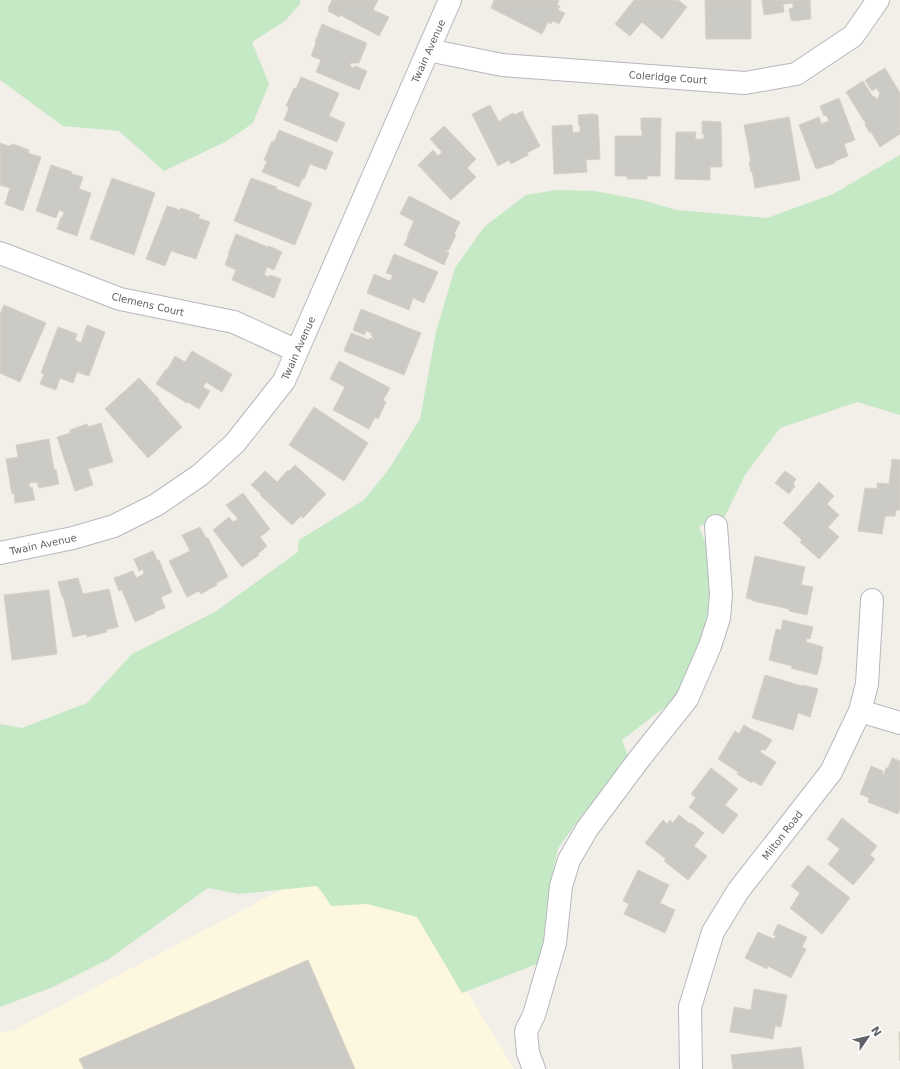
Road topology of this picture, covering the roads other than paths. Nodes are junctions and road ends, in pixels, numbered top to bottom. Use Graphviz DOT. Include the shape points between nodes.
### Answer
graph roads {
  1 [pos="450,0"];
  2 [pos="878,0"];
  3 [pos="428,50"];
  4 [pos="0,253"];
  5 [pos="297,351"];
  6 [pos="716,526"];
  7 [pos="0,553"];
  8 [pos="872,600"];
  9 [pos="860,711"];
  10 [pos="900,723"];
  11 [pos="534,1069"];
  12 [pos="691,1069"];
  1 -- 3 [label="street, Twain Avenue"];
  2 -- 3 [label="street, Coleridge Court" via="853,36 796,74 745,83 502,65"];
  3 -- 5 [label="street, Twain Avenue"];
  4 -- 5 [label="street, Clemens Court" via="120,299 234,322"];
  5 -- 7 [label="street, Twain Avenue" via="284,381 235,443 200,475 156,505 114,526 73,538"];
  6 -- 11 [label="street" via="721,594 719,618 707,653 687,698 586,829 569,860 561,886 555,943 534,1015 526,1030 528,1053"];
  8 -- 9 [label="street, Milton Road" via="867,684"];
  9 -- 10 [label="street"];
  9 -- 12 [label="street, Milton Road" via="831,772 738,891 713,932 690,1007"];
}
